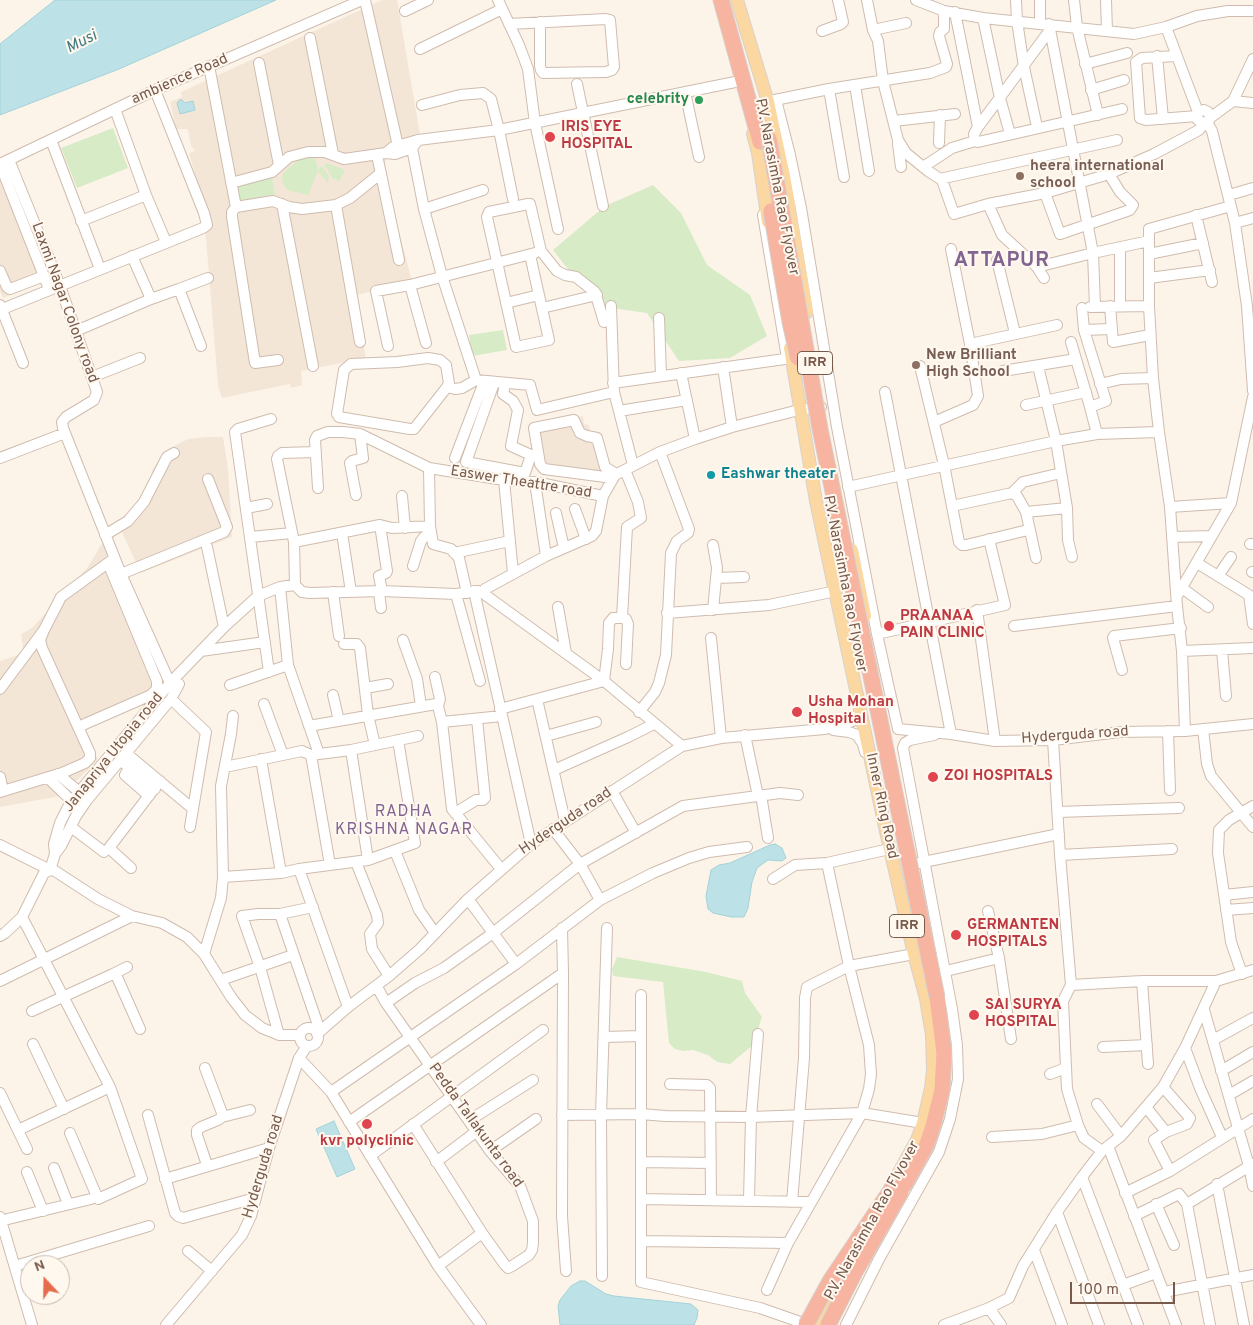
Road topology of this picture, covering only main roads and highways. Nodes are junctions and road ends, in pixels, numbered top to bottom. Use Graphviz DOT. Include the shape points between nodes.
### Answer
graph roads {
  1 [pos="716,0"];
  2 [pos="721,0"];
  3 [pos="730,0"];
  4 [pos="738,0"];
  5 [pos="902,1183"];
  6 [pos="802,1324"];
  7 [pos="817,1325"];
  8 [pos="829,1325"];
  9 [pos="838,1325"];
  1 -- 5 [label="main road, Inner Ring Road / IRR" via="758,153 798,410 912,955 926,999 933,1053 931,1088 923,1123"];
  2 -- 5 [label="highway, P.V. Narasimha Rao Flyover, bridge" via="760,142 790,322 934,1035 935,1070 930,1106"];
  3 -- 5 [label="highway, P.V. Narasimha Rao Flyover, bridge" via="751,67 776,173 820,429 943,1034 944,1071 939,1108 927,1144"];
  4 -- 5 [label="main road, Inner Ring Road / IRR" via="772,101 784,176 806,269 822,407 838,490 941,973 949,1053 947,1090 931,1144"];
  5 -- 6 [label="highway, bridge"];
  5 -- 7 [label="highway, P.V. Narasimha Rao Flyover, bridge" via="847,1268"];
  5 -- 8 [label="highway, P.V. Narasimha Rao Flyover, bridge"];
  5 -- 9 [label="highway, bridge"];
}
